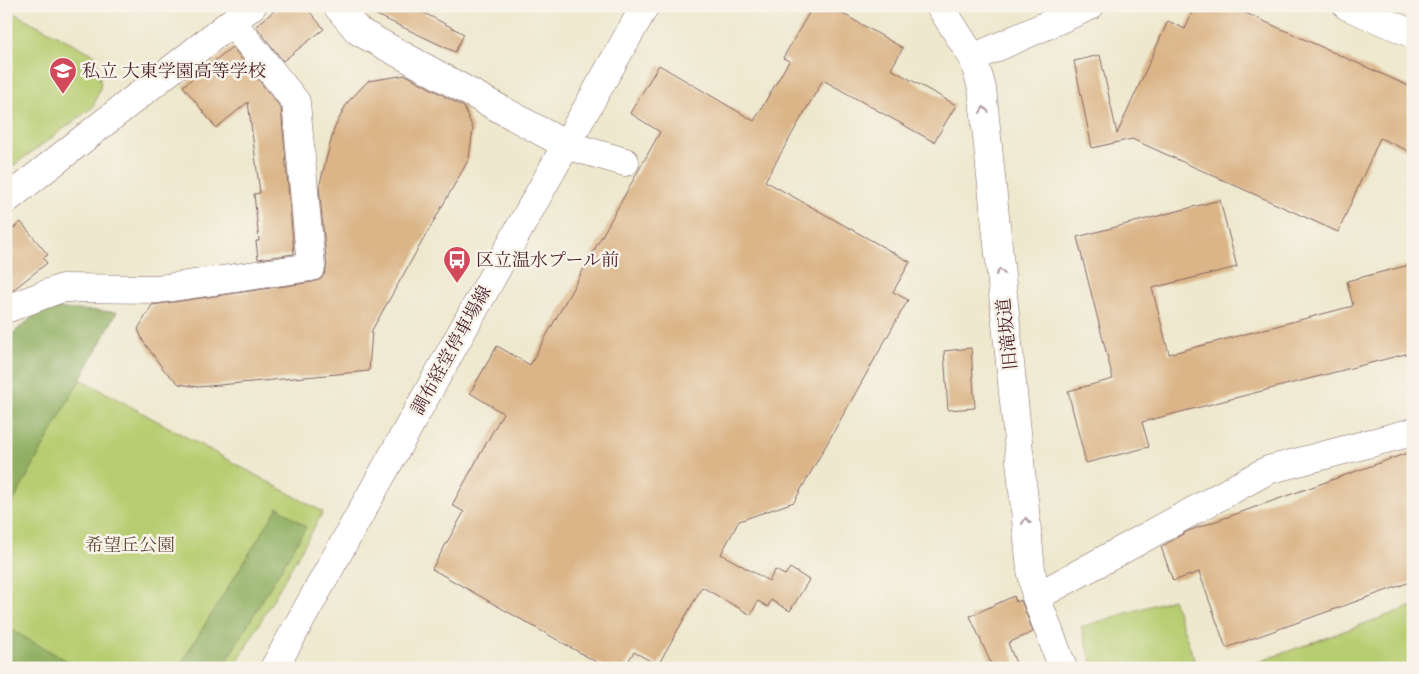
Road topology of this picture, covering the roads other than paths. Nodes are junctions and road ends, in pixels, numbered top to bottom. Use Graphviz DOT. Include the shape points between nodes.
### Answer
graph roads {
  1 [pos="337,6"];
  2 [pos="645,6"];
  3 [pos="940,6"];
  4 [pos="1090,6"];
  5 [pos="1347,6"];
  6 [pos="242,14"];
  7 [pos="1413,34"];
  8 [pos="973,58"];
  9 [pos="566,145"];
  10 [pos="625,162"];
  11 [pos="6,200"];
  12 [pos="6,309"];
  13 [pos="1413,432"];
  14 [pos="1036,597"];
  15 [pos="274,668"];
  16 [pos="1063,668"];
  1 -- 9 [label="street" via="358,31"];
  2 -- 9 [label="street, 調布経堂停車場線"];
  3 -- 8 [label="street, 旧滝坂道"];
  4 -- 8 [label="street"];
  5 -- 7 [label="street"];
  6 -- 11 [label="street"];
  6 -- 12 [label="street" via="296,102 311,267 159,289 62,288"];
  14 -- 8 [label="street, 旧滝坂道, one-way" via="982,88"];
  9 -- 10 [label="street"];
  9 -- 15 [label="street, 調布経堂停車場線"];
  13 -- 14 [label="street" via="1268,470"];
  14 -- 16 [label="street, 旧滝坂道"];
}
